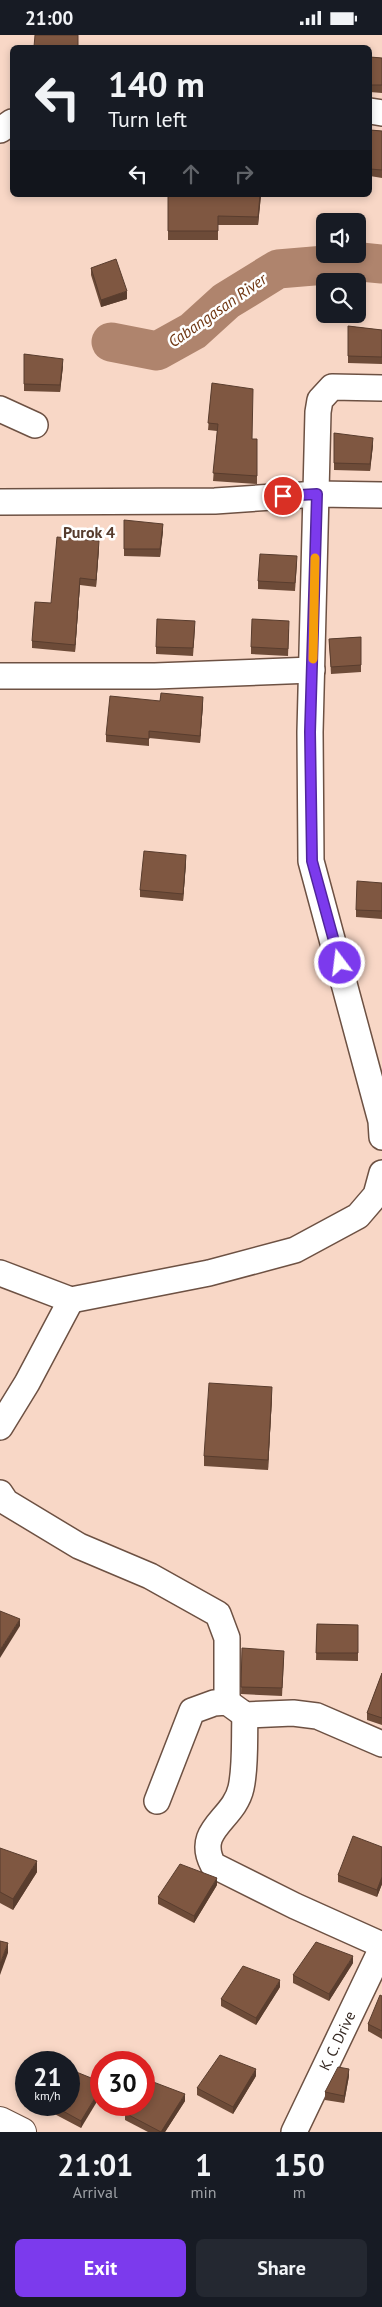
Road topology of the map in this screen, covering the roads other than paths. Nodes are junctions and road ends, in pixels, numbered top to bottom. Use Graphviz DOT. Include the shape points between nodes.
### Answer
graph roads {
  1 [pos="382,388"];
  2 [pos="0,409"];
  3 [pos="36,425"];
  4 [pos="317,494"];
  5 [pos="382,495"];
  6 [pos="0,502"];
  7 [pos="312,670"];
  8 [pos="0,676"];
  9 [pos="382,1137"];
  10 [pos="382,1173"];
  11 [pos="0,1273"];
  12 [pos="71,1299"];
  13 [pos="0,1427"];
  14 [pos="0,1493"];
  15 [pos="236,1709"];
  16 [pos="382,1744"];
  17 [pos="157,1801"];
  18 [pos="382,1947"];
  19 [pos="0,2121"];
  20 [pos="22,2132"];
  21 [pos="294,2132"];
  1 -- 4 [label="street" via="332,387 320,400"];
  2 -- 3 [label="street"];
  4 -- 5 [label="street"];
  4 -- 6 [label="street" via="215,501"];
  4 -- 7 [label="street"];
  7 -- 8 [label="street" via="156,676"];
  7 -- 9 [label="street" via="312,861 381,1121"];
  10 -- 12 [label="street" via="376,1195 358,1216 295,1250 209,1273"];
  11 -- 12 [label="street"];
  12 -- 13 [label="street"];
  14 -- 15 [label="street" via="6,1502 79,1546 150,1576 218,1614 227,1638"];
  15 -- 16 [label="street" via="318,1716"];
  15 -- 17 [label="street" via="214,1703 192,1711"];
  15 -- 18 [label="street" via="241,1787 232,1809 216,1825 210,1838 207,1854 213,1865"];
  18 -- 21 [label="street, K. C. Drive"];
  19 -- 20 [label="main road"];
}
